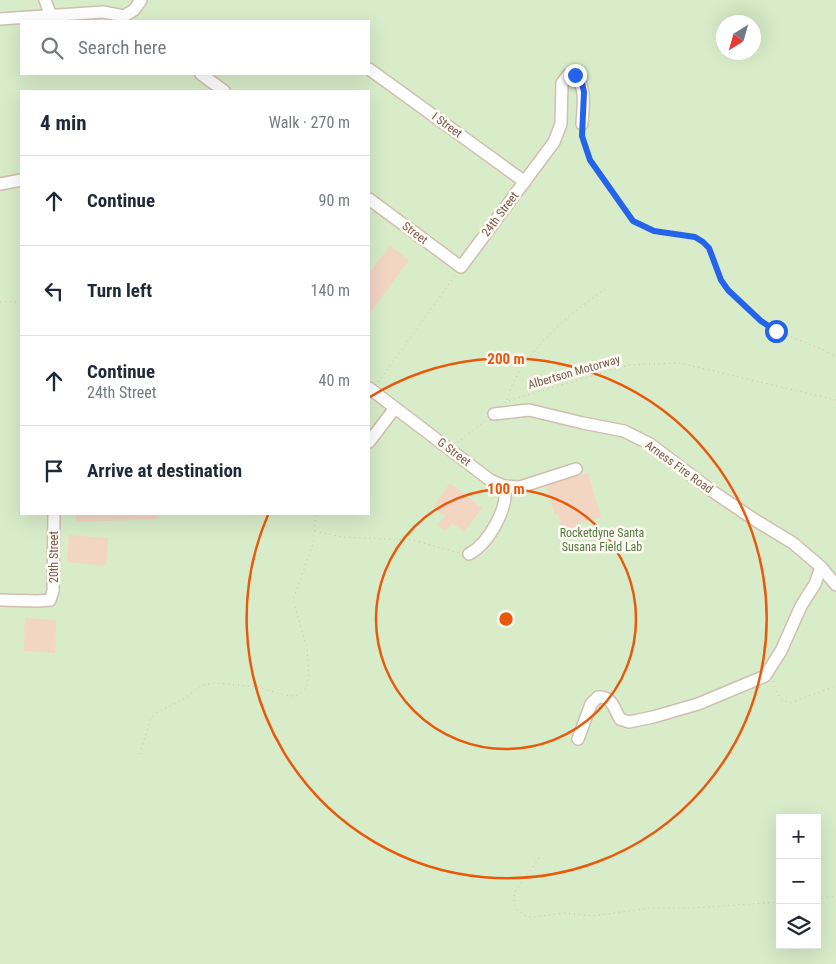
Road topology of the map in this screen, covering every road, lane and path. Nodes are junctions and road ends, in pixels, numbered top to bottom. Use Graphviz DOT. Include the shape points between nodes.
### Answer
graph roads {
  1 [pos="45,0"];
  2 [pos="141,0"];
  3 [pos="51,16"];
  4 [pos="0,19"];
  5 [pos="127,19"];
  6 [pos="370,69"];
  7 [pos="202,75"];
  8 [pos="223,90"];
  9 [pos="582,124"];
  10 [pos="20,180"];
  11 [pos="525,182"];
  12 [pos="0,184"];
  13 [pos="370,200"];
  14 [pos="461,268"];
  15 [pos="604,289"];
  16 [pos="0,302"];
  17 [pos="20,302"];
  18 [pos="836,357"];
  19 [pos="370,390"];
  20 [pos="836,400"];
  21 [pos="507,401"];
  22 [pos="395,408"];
  23 [pos="494,414"];
  24 [pos="370,441"];
  25 [pos="450,449"];
  26 [pos="576,469"];
  27 [pos="504,486"];
  28 [pos="54,515"];
  29 [pos="316,515"];
  30 [pos="314,530"];
  31 [pos="469,554"];
  32 [pos="821,567"];
  33 [pos="836,585"];
  34 [pos="0,600"];
  35 [pos="770,669"];
  36 [pos="836,686"];
  37 [pos="578,739"];
  38 [pos="140,754"];
  39 [pos="539,858"];
  40 [pos="836,896"];
  41 [pos="821,898"];
  42 [pos="776,902"];
  1 -- 3 [label="lane"];
  2 -- 5 [label="lane"];
  3 -- 4 [label="lane"];
  3 -- 5 [label="lane" via="103,12"];
  6 -- 11 [label="lane, I Street"];
  7 -- 8 [label="lane"];
  9 -- 11 [label="lane, 24th Street" via="582,83 575,75 568,75 562,83 561,124 554,142"];
  9 -- 18 [label="path" via="582,136 590,160 633,221 654,231 695,237 703,242 709,248 728,290 761,321 776,331"];
  10 -- 12 [label="lane"];
  11 -- 14 [label="lane, 24th Street"];
  13 -- 14 [label="lane, Street"];
  14 -- 19 [label="path"];
  15 -- 21 [label="path" via="538,346 511,384"];
  16 -- 17 [label="path"];
  19 -- 22 [label="lane, G Street"];
  20 -- 21 [label="path, Albertson Motorway" via="680,363 629,365"];
  21 -- 23 [label="path, Albertson Motorway"];
  22 -- 24 [label="lane"];
  22 -- 25 [label="lane, G Street"];
  23 -- 25 [label="path, Albertson Motorway"];
  23 -- 32 [label="lane, Arness Fire Road" via="528,410 624,430 650,444 719,496 793,543"];
  25 -- 27 [label="lane, G Street" via="490,480"];
  26 -- 27 [label="lane" via="520,487"];
  27 -- 31 [label="lane" via="507,494 497,523 478,550"];
  28 -- 34 [label="lane, 20th Street" via="54,591 50,600"];
  29 -- 30 [label="path"];
  30 -- 31 [label="path" via="342,537 414,540"];
  30 -- 38 [label="path" via="313,544 293,600 307,648 309,677 306,688 299,695 292,696 250,686 213,683 200,686 184,699 156,713 150,720"];
  32 -- 33 [label="lane, Arness Fire Road"];
  32 -- 35 [label="lane"];
  35 -- 36 [label="path" via="776,692 790,704"];
  35 -- 37 [label="lane" via="765,676 698,704 629,722 620,719 605,696 598,697 591,704"];
  39 -- 42 [label="path" via="514,894 517,910 528,917 564,913 593,916 649,908"];
  40 -- 41 [label="path"];
}
